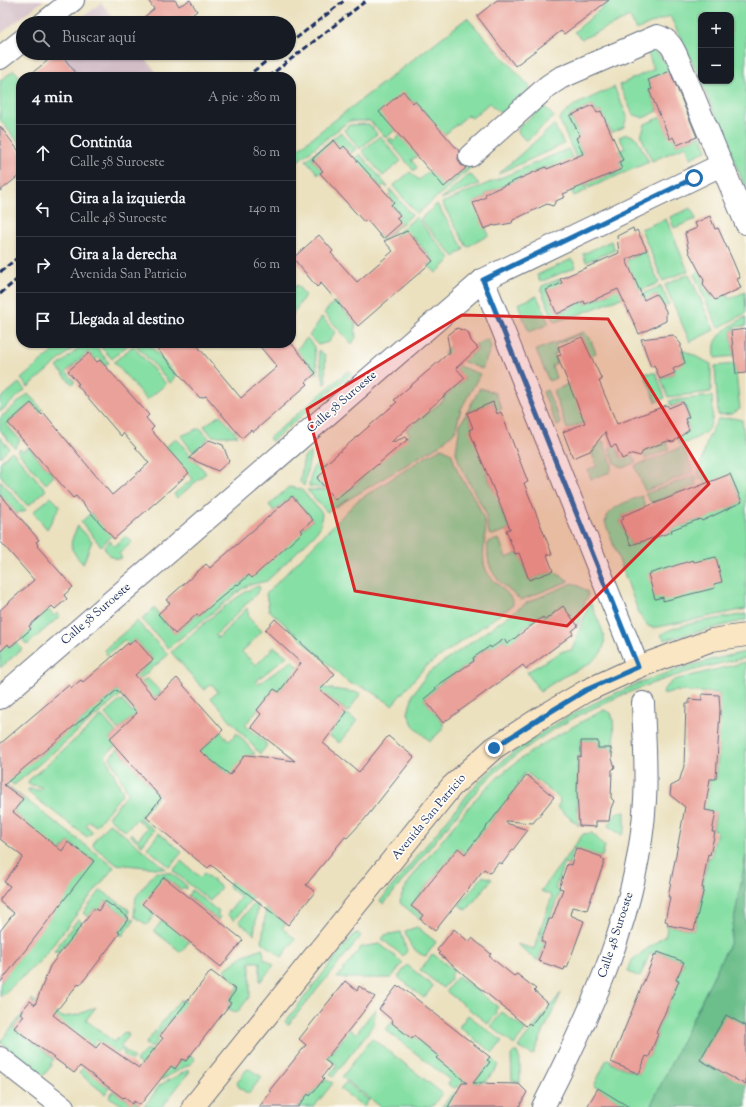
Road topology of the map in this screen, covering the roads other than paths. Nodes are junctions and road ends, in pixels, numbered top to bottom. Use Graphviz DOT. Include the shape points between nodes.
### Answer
graph roads {
  1 [pos="72,0"];
  2 [pos="53,16"];
  3 [pos="16,45"];
  4 [pos="0,58"];
  5 [pos="470,156"];
  6 [pos="721,165"];
  7 [pos="746,223"];
  8 [pos="483,280"];
  9 [pos="746,635"];
  10 [pos="638,667"];
  11 [pos="0,698"];
  12 [pos="643,703"];
  13 [pos="0,1058"];
  14 [pos="63,1107"];
  15 [pos="193,1107"];
  16 [pos="543,1107"];
  1 -- 2 [label="street"];
  3 -- 4 [label="street"];
  5 -- 6 [label="street" via="560,78 658,36 665,38 670,44"];
  6 -- 7 [label="street"];
  6 -- 8 [label="street, Calle 58 Suroeste"];
  8 -- 10 [label="street"];
  8 -- 11 [label="street, Calle 58 Suroeste"];
  9 -- 10 [label="street, Avenida San Patricio" via="712,640"];
  10 -- 15 [label="street, Avenida San Patricio" via="586,690 540,718 494,748 451,787"];
  12 -- 16 [label="street, Calle 48 Suroeste" via="646,799 639,851 626,913 596,996"];
  13 -- 14 [label="street"];
}
